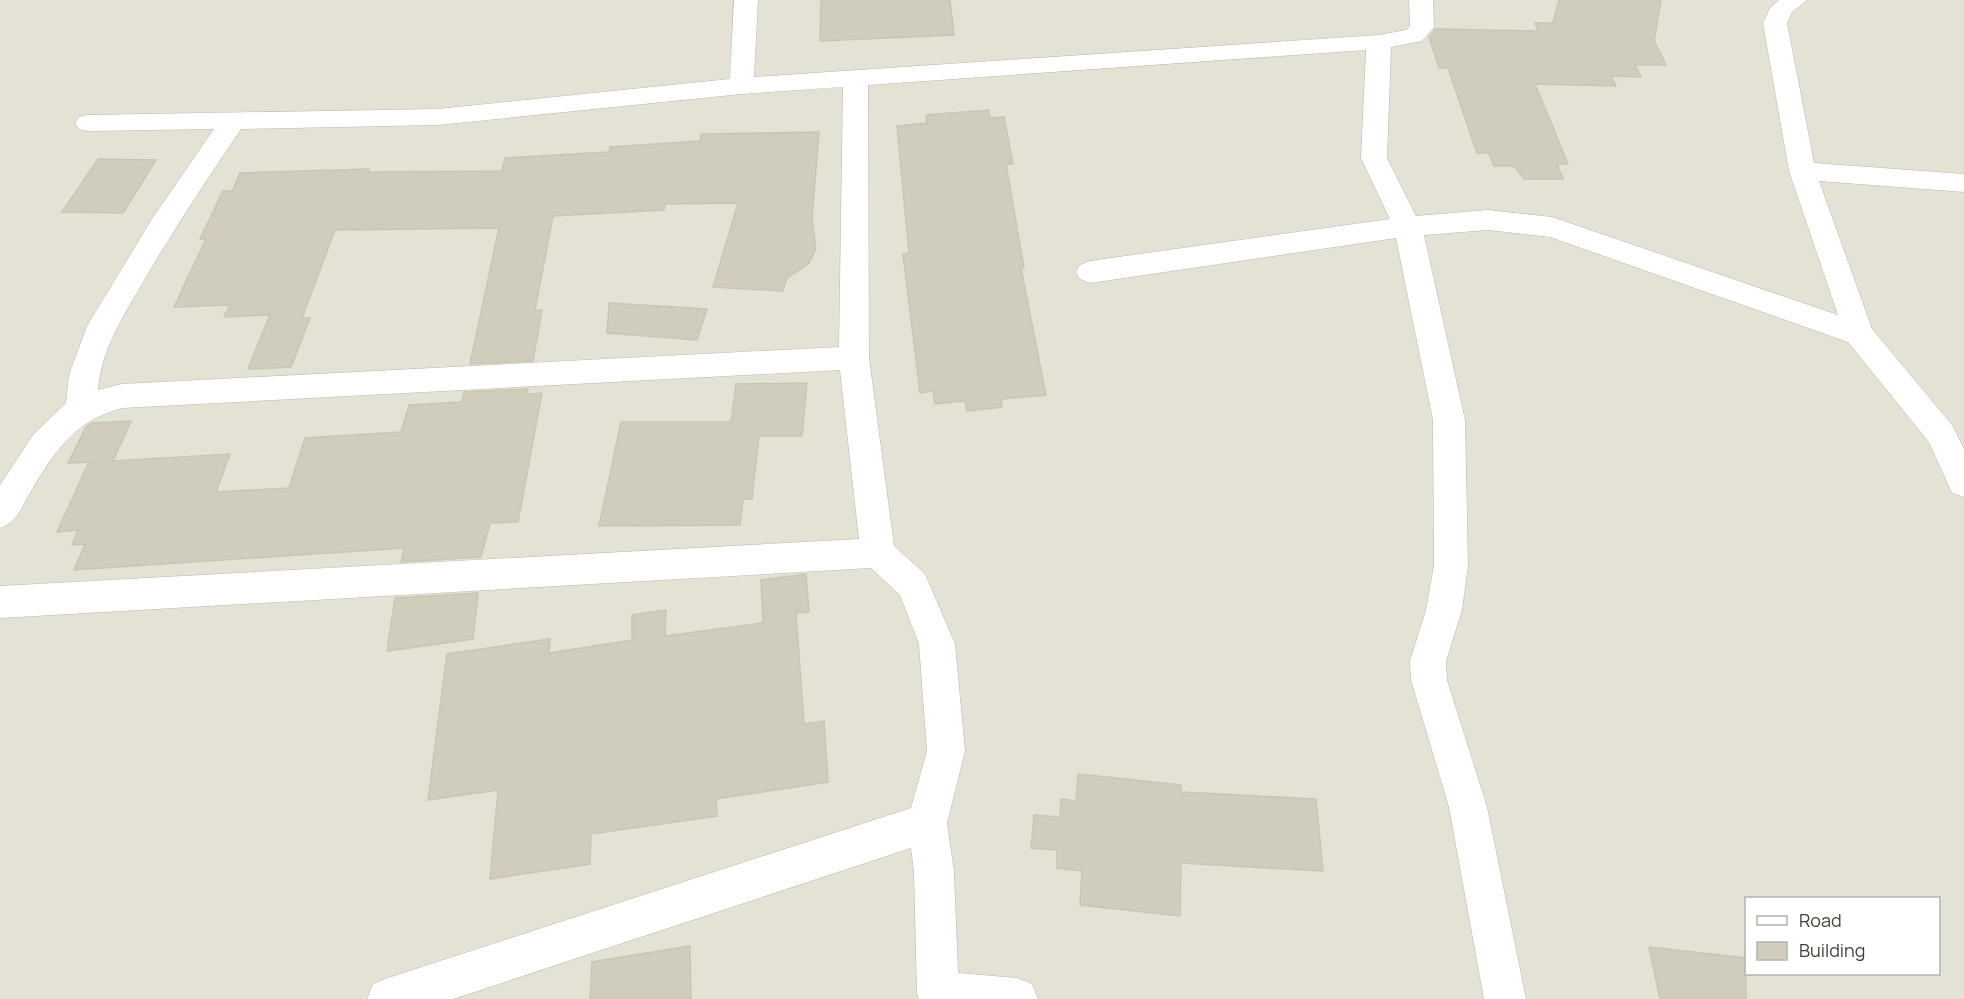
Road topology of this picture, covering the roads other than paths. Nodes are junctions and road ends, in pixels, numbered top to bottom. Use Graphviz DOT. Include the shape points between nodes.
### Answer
graph roads {
  1 [pos="746,0"];
  2 [pos="1421,0"];
  3 [pos="1795,0"];
  4 [pos="1379,42"];
  5 [pos="856,77"];
  6 [pos="742,86"];
  7 [pos="233,121"];
  8 [pos="88,123"];
  9 [pos="1802,171"];
  10 [pos="1964,183"];
  11 [pos="1408,226"];
  12 [pos="1090,272"];
  13 [pos="1859,334"];
  14 [pos="854,358"];
  15 [pos="81,410"];
  16 [pos="1964,483"];
  17 [pos="0,514"];
  18 [pos="878,553"];
  19 [pos="0,602"];
  20 [pos="927,823"];
  21 [pos="938,996"];
  22 [pos="388,999"];
  23 [pos="1017,999"];
  24 [pos="1505,999"];
  1 -- 6 [label="street"];
  2 -- 4 [label="street" via="1422,27 1414,36"];
  3 -- 9 [label="street" via="1782,8 1775,23"];
  4 -- 5 [label="street"];
  4 -- 11 [label="street" via="1374,158"];
  5 -- 6 [label="street"];
  5 -- 14 [label="street"];
  6 -- 7 [label="street" via="438,117"];
  7 -- 8 [label="street"];
  7 -- 15 [label="street" via="162,226 102,326 84,375"];
  9 -- 10 [label="street"];
  9 -- 13 [label="street"];
  11 -- 12 [label="street"];
  11 -- 13 [label="street" via="1488,219 1552,227"];
  11 -- 24 [label="street" via="1449,420 1451,565 1444,610 1428,661 1429,680 1468,807"];
  13 -- 16 [label="street" via="1941,434"];
  14 -- 15 [label="street" via="122,396"];
  14 -- 18 [label="street"];
  15 -- 17 [label="street" via="69,418 35,458"];
  18 -- 19 [label="street"];
  18 -- 20 [label="street" via="913,585 937,644 946,750"];
  20 -- 21 [label="street"];
  20 -- 22 [label="street"];
  21 -- 23 [label="street"];
}
